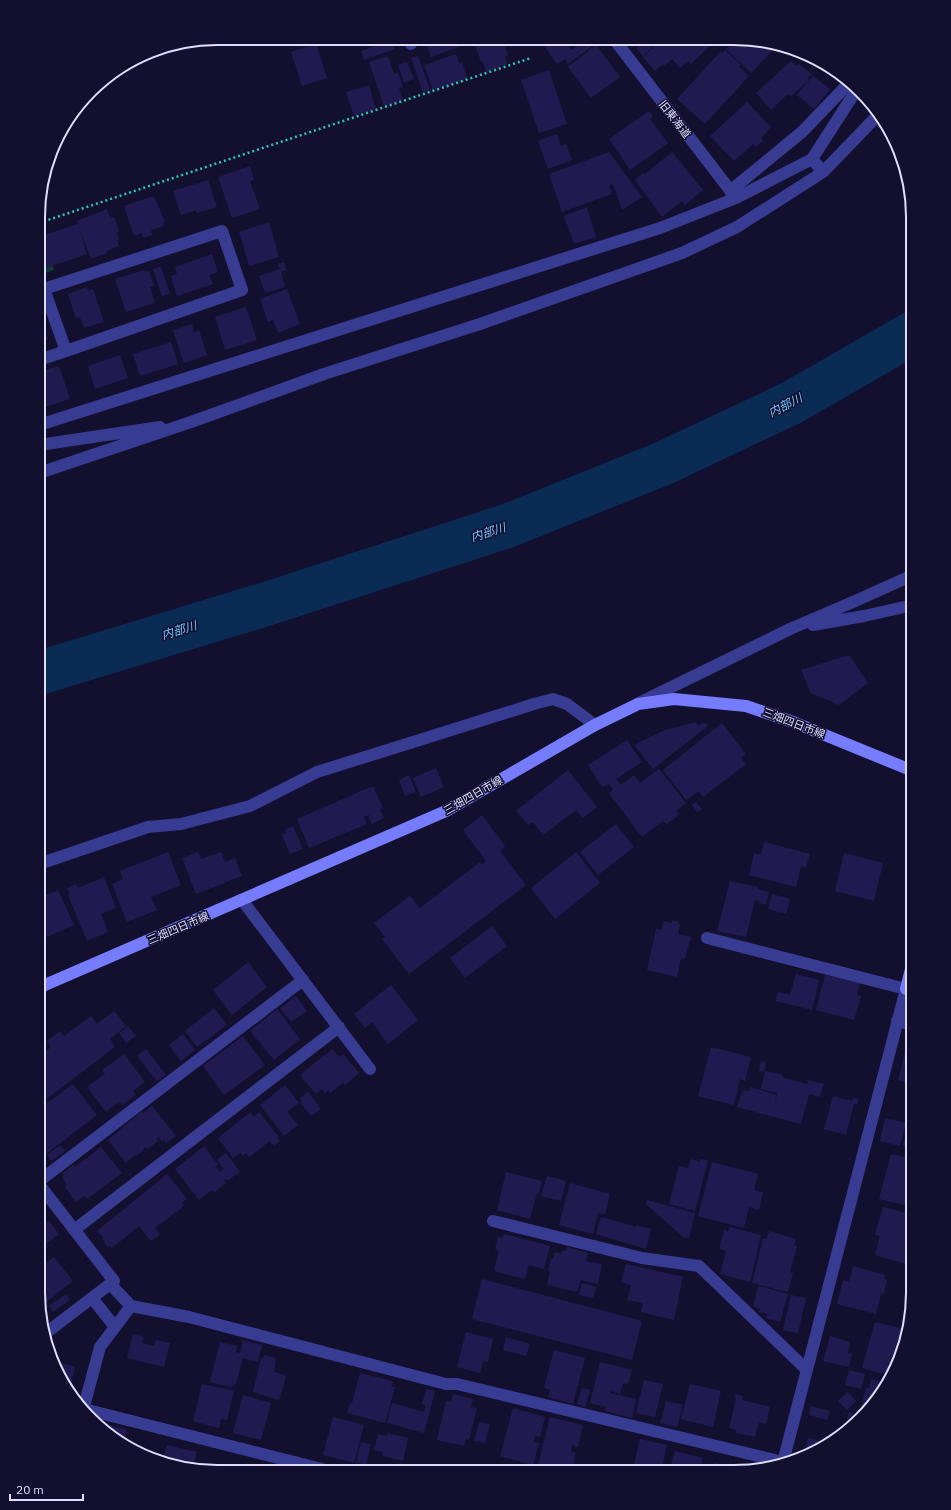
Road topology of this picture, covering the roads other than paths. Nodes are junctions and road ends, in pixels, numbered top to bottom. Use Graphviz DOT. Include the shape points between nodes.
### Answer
graph roads {
  1 [pos="619,45"];
  2 [pos="846,87"];
  3 [pos="854,94"];
  4 [pos="875,119"];
  5 [pos="812,160"];
  6 [pos="823,172"];
  7 [pos="733,194"];
  8 [pos="45,289"];
  9 [pos="45,292"];
  10 [pos="66,351"];
  11 [pos="45,358"];
  12 [pos="45,422"];
  13 [pos="191,422"];
  14 [pos="45,444"];
  15 [pos="45,471"];
  16 [pos="906,578"];
  17 [pos="906,607"];
  18 [pos="790,629"];
  19 [pos="609,717"];
  20 [pos="595,725"];
  21 [pos="906,768"];
  22 [pos="45,862"];
  23 [pos="242,900"];
  24 [pos="707,938"];
  25 [pos="303,980"];
  26 [pos="45,985"];
  27 [pos="906,989"];
  28 [pos="897,1021"];
  29 [pos="906,1023"];
  30 [pos="339,1027"];
  31 [pos="370,1069"];
  32 [pos="45,1178"];
  33 [pos="45,1192"];
  34 [pos="493,1221"];
  35 [pos="74,1230"];
  36 [pos="110,1284"];
  37 [pos="92,1298"];
  38 [pos="131,1306"];
  39 [pos="115,1327"];
  40 [pos="49,1331"];
  41 [pos="807,1370"];
  42 [pos="86,1403"];
  43 [pos="93,1412"];
  44 [pos="784,1457"];
  45 [pos="774,1460"];
  46 [pos="306,1465"];
  1 -- 7 [label="street, 旧東海道"];
  2 -- 7 [label="street" via="802,132"];
  3 -- 5 [label="street"];
  4 -- 6 [label="street"];
  5 -- 6 [label="street"];
  5 -- 7 [label="street"];
  6 -- 13 [label="street" via="737,226 682,253 480,324 324,374"];
  7 -- 12 [label="street" via="660,228"];
  8 -- 10 [label="street" via="222,231 242,290"];
  9 -- 10 [label="street"];
  10 -- 11 [label="street"];
  13 -- 14 [label="street"];
  13 -- 15 [label="street"];
  16 -- 18 [label="street"];
  17 -- 18 [label="street"];
  18 -- 19 [label="street"];
  19 -- 20 [label="main road, 三畑四日市線"];
  19 -- 21 [label="main road, 三畑四日市線" via="638,704 674,699 746,706 793,722"];
  20 -- 22 [label="street" via="567,704 553,699 317,772 250,806 181,824 148,827"];
  20 -- 23 [label="main road, 三畑四日市線" via="446,811"];
  23 -- 25 [label="street"];
  23 -- 26 [label="main road, 三畑四日市線"];
  24 -- 27 [label="street"];
  25 -- 30 [label="street"];
  25 -- 32 [label="street"];
  27 -- 28 [label="street"];
  28 -- 29 [label="street"];
  28 -- 41 [label="street"];
  30 -- 31 [label="street"];
  30 -- 35 [label="street"];
  33 -- 35 [label="street"];
  34 -- 41 [label="street" via="642,1258 698,1266"];
  35 -- 36 [label="street" via="114,1281"];
  36 -- 37 [label="street"];
  36 -- 38 [label="street"];
  37 -- 39 [label="street"];
  37 -- 40 [label="street"];
  38 -- 39 [label="street"];
  38 -- 45 [label="street" via="189,1318 446,1384 464,1386"];
  39 -- 42 [label="street" via="100,1347"];
  41 -- 44 [label="street"];
  43 -- 46 [label="street"];
}
